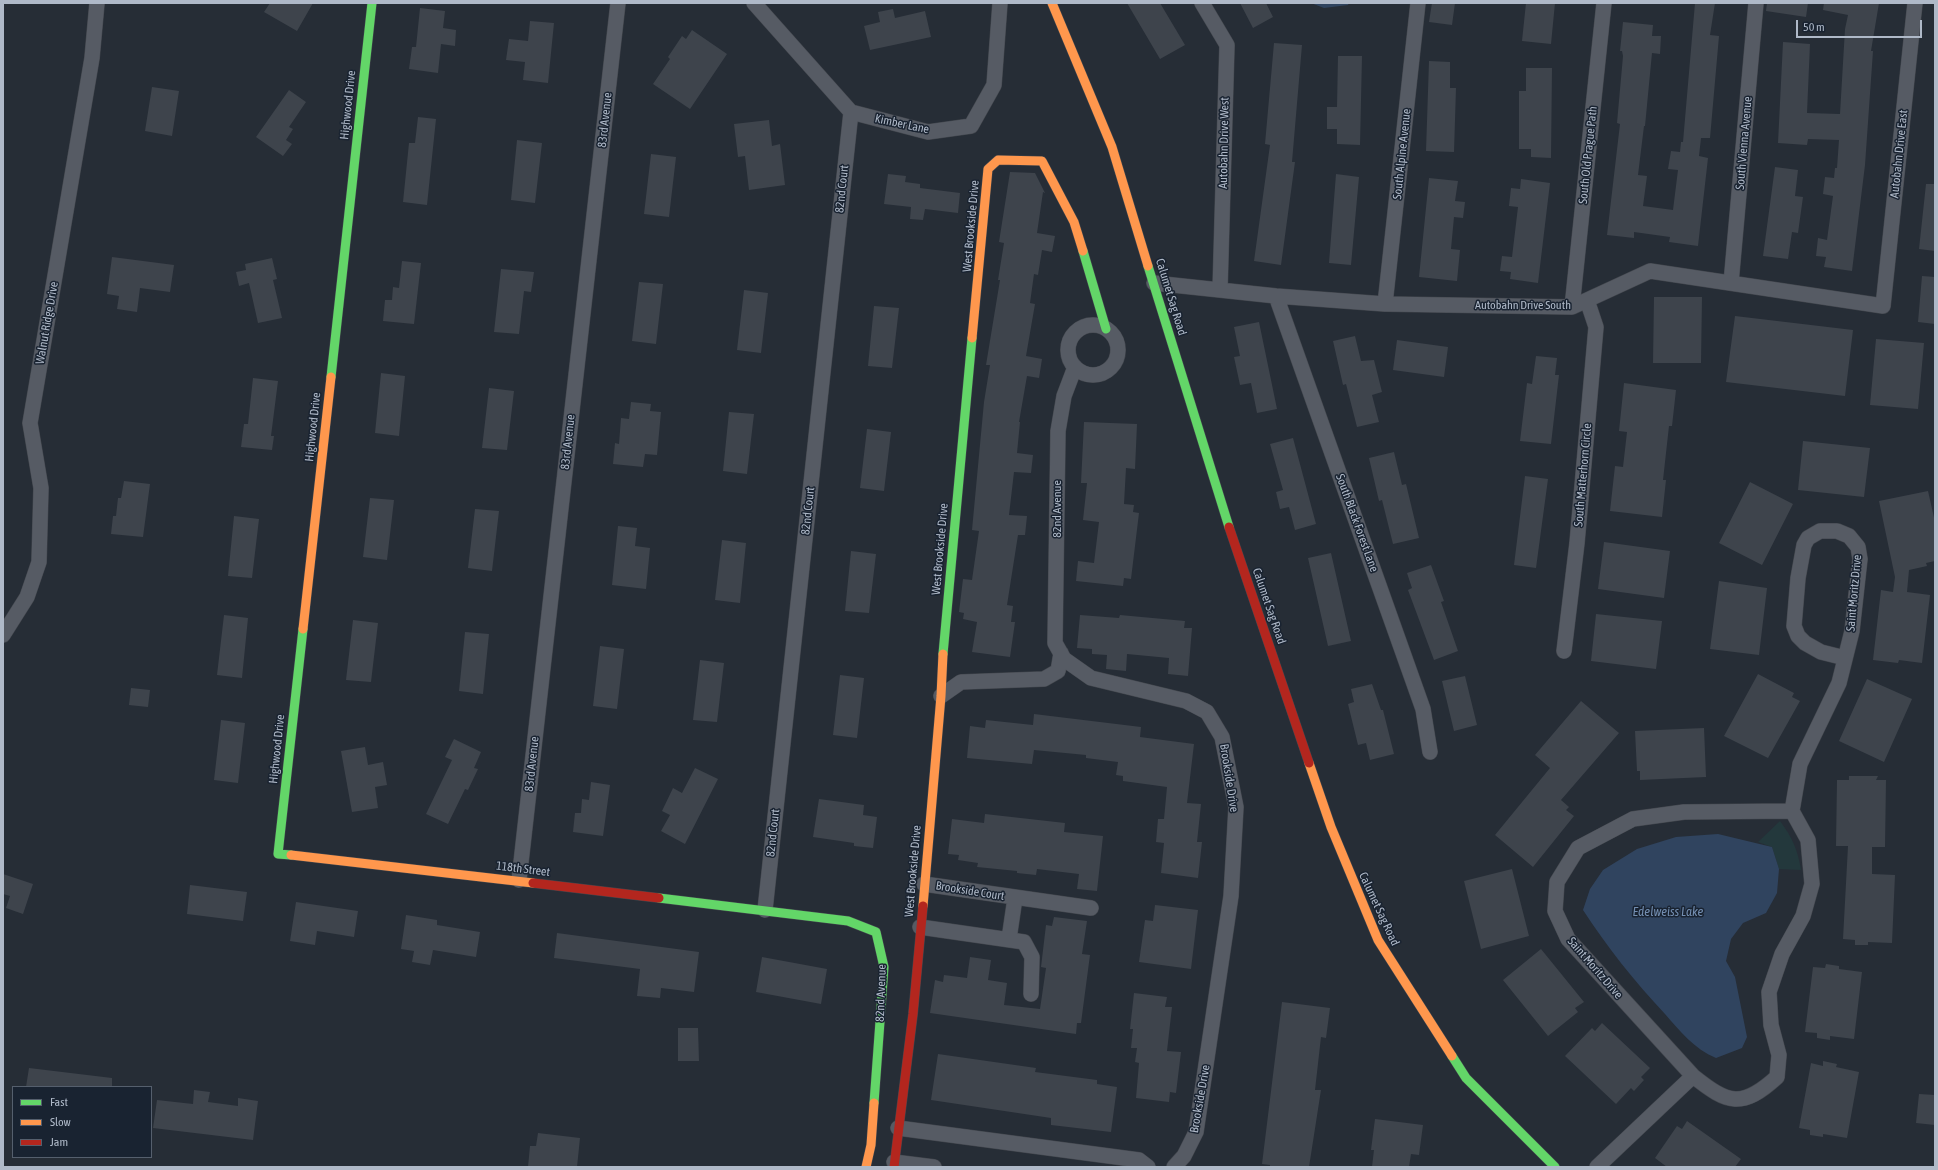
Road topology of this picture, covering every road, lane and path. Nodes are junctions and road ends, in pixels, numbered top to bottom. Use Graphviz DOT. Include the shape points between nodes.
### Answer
graph roads {
  1 [pos="97,3"];
  2 [pos="372,3"];
  3 [pos="618,3"];
  4 [pos="754,3"];
  5 [pos="1000,3"];
  6 [pos="1052,3"];
  7 [pos="1202,3"];
  8 [pos="1418,3"];
  9 [pos="1604,3"];
  10 [pos="1756,3"];
  11 [pos="1915,3"];
  12 [pos="851,112"];
  13 [pos="1154,283"];
  14 [pos="1731,283"];
  15 [pos="1220,290"];
  16 [pos="1276,296"];
  17 [pos="1587,300"];
  18 [pos="1385,304"];
  19 [pos="1883,306"];
  20 [pos="1572,307"];
  21 [pos="1106,329"];
  22 [pos="1075,367"];
  23 [pos="3,635"];
  24 [pos="1564,651"];
  25 [pos="1061,653"];
  26 [pos="1845,658"];
  27 [pos="941,696"];
  28 [pos="1430,752"];
  29 [pos="1792,812"];
  30 [pos="278,854"];
  31 [pos="519,880"];
  32 [pos="924,884"];
  33 [pos="1015,898"];
  34 [pos="1091,908"];
  35 [pos="765,910"];
  36 [pos="920,927"];
  37 [pos="1009,939"];
  38 [pos="1032,994"];
  39 [pos="1693,1076"];
  40 [pos="898,1128"];
  41 [pos="894,1164"];
  42 [pos="866,1167"];
  43 [pos="934,1167"];
  44 [pos="1148,1167"];
  45 [pos="1174,1167"];
  46 [pos="1554,1167"];
  47 [pos="1597,1167"];
  1 -- 23 [label="street, Walnut Ridge Drive" via="92,58 30,423 41,488 38,562 27,597"];
  2 -- 30 [label="street, Highwood Drive"];
  3 -- 31 [label="street, 83rd Avenue"];
  4 -- 12 [label="street"];
  5 -- 12 [label="street, Kimber Lane" via="994,85 971,126 928,132"];
  6 -- 13 [label="street, Calumet Sag Road" via="1112,147"];
  7 -- 15 [label="street, Autobahn Drive West" via="1226,45"];
  8 -- 18 [label="street, South Alpine Avenue"];
  9 -- 20 [label="street, South Old Prague Path"];
  10 -- 14 [label="street, South Vienna Avenue"];
  11 -- 19 [label="street, Autobahn Drive East"];
  12 -- 35 [label="street, 82nd Court"];
  13 -- 15 [label="street, Autobahn Drive South"];
  13 -- 46 [label="street, Calumet Sag Road" via="1229,528 1331,828 1378,940 1466,1078"];
  14 -- 17 [label="street, Autobahn Drive South" via="1650,271"];
  14 -- 19 [label="street, Autobahn Drive South"];
  15 -- 16 [label="street, Autobahn Drive South"];
  16 -- 18 [label="street, Autobahn Drive South"];
  16 -- 28 [label="street, South Black Forest Lane" via="1423,709"];
  17 -- 20 [label="street, Autobahn Drive South"];
  17 -- 24 [label="street, South Matterhorn Circle" via="1596,327 1577,543"];
  18 -- 20 [label="street, Autobahn Drive South"];
  21 -- 22 [label="street" via="1100,326 1086,326 1071,339 1068,351 1071,363"];
  21 -- 22 [label="street" via="1118,343 1115,363 1103,374 1091,376"];
  21 -- 27 [label="street, West Brookside Drive" via="1074,222 1042,161 998,160 988,169"];
  22 -- 25 [label="street, 82nd Avenue" via="1064,396 1058,431 1055,643"];
  25 -- 27 [label="street" via="1058,671 1044,679 961,682"];
  25 -- 45 [label="street, Brookside Drive" via="1064,659 1091,678 1186,701 1207,712 1222,737 1236,807 1231,896 1196,1132 1184,1156"];
  26 -- 26 [label="street, Saint Moritz Drive" via="1852,631 1860,559 1858,547 1843,532 1820,531 1808,538 1804,545 1794,626 1798,636 1805,643 1821,652"];
  26 -- 29 [label="street, Saint Moritz Drive" via="1836,694 1800,764"];
  27 -- 32 [label="street, West Brookside Drive"];
  29 -- 39 [label="street, Saint Moritz Drive" via="1808,840 1812,884 1803,916 1782,954 1770,992 1771,1025 1779,1055 1777,1077 1761,1092 1744,1100 1727,1098 1707,1088"];
  29 -- 39 [label="street, Saint Moritz Drive" via="1684,812 1634,819 1578,848 1557,882 1555,911 1568,939"];
  30 -- 31 [label="street, 118th Street"];
  31 -- 35 [label="street, 118th Street"];
  32 -- 33 [label="street, Brookside Court"];
  32 -- 36 [label="street, West Brookside Drive"];
  33 -- 34 [label="street, Brookside Court"];
  33 -- 37 [label="street, Brookside Court"];
  35 -- 42 [label="street, 82nd Avenue" via="848,922 876,932 884,967 871,1145"];
  36 -- 37 [label="street"];
  36 -- 40 [label="street, West Brookside Drive" via="913,1014"];
  37 -- 38 [label="street" via="1024,942 1032,957"];
  39 -- 47 [label="street"];
  40 -- 41 [label="street, West Brookside Drive"];
  40 -- 44 [label="street" via="1139,1160"];
  41 -- 43 [label="street"];
}
